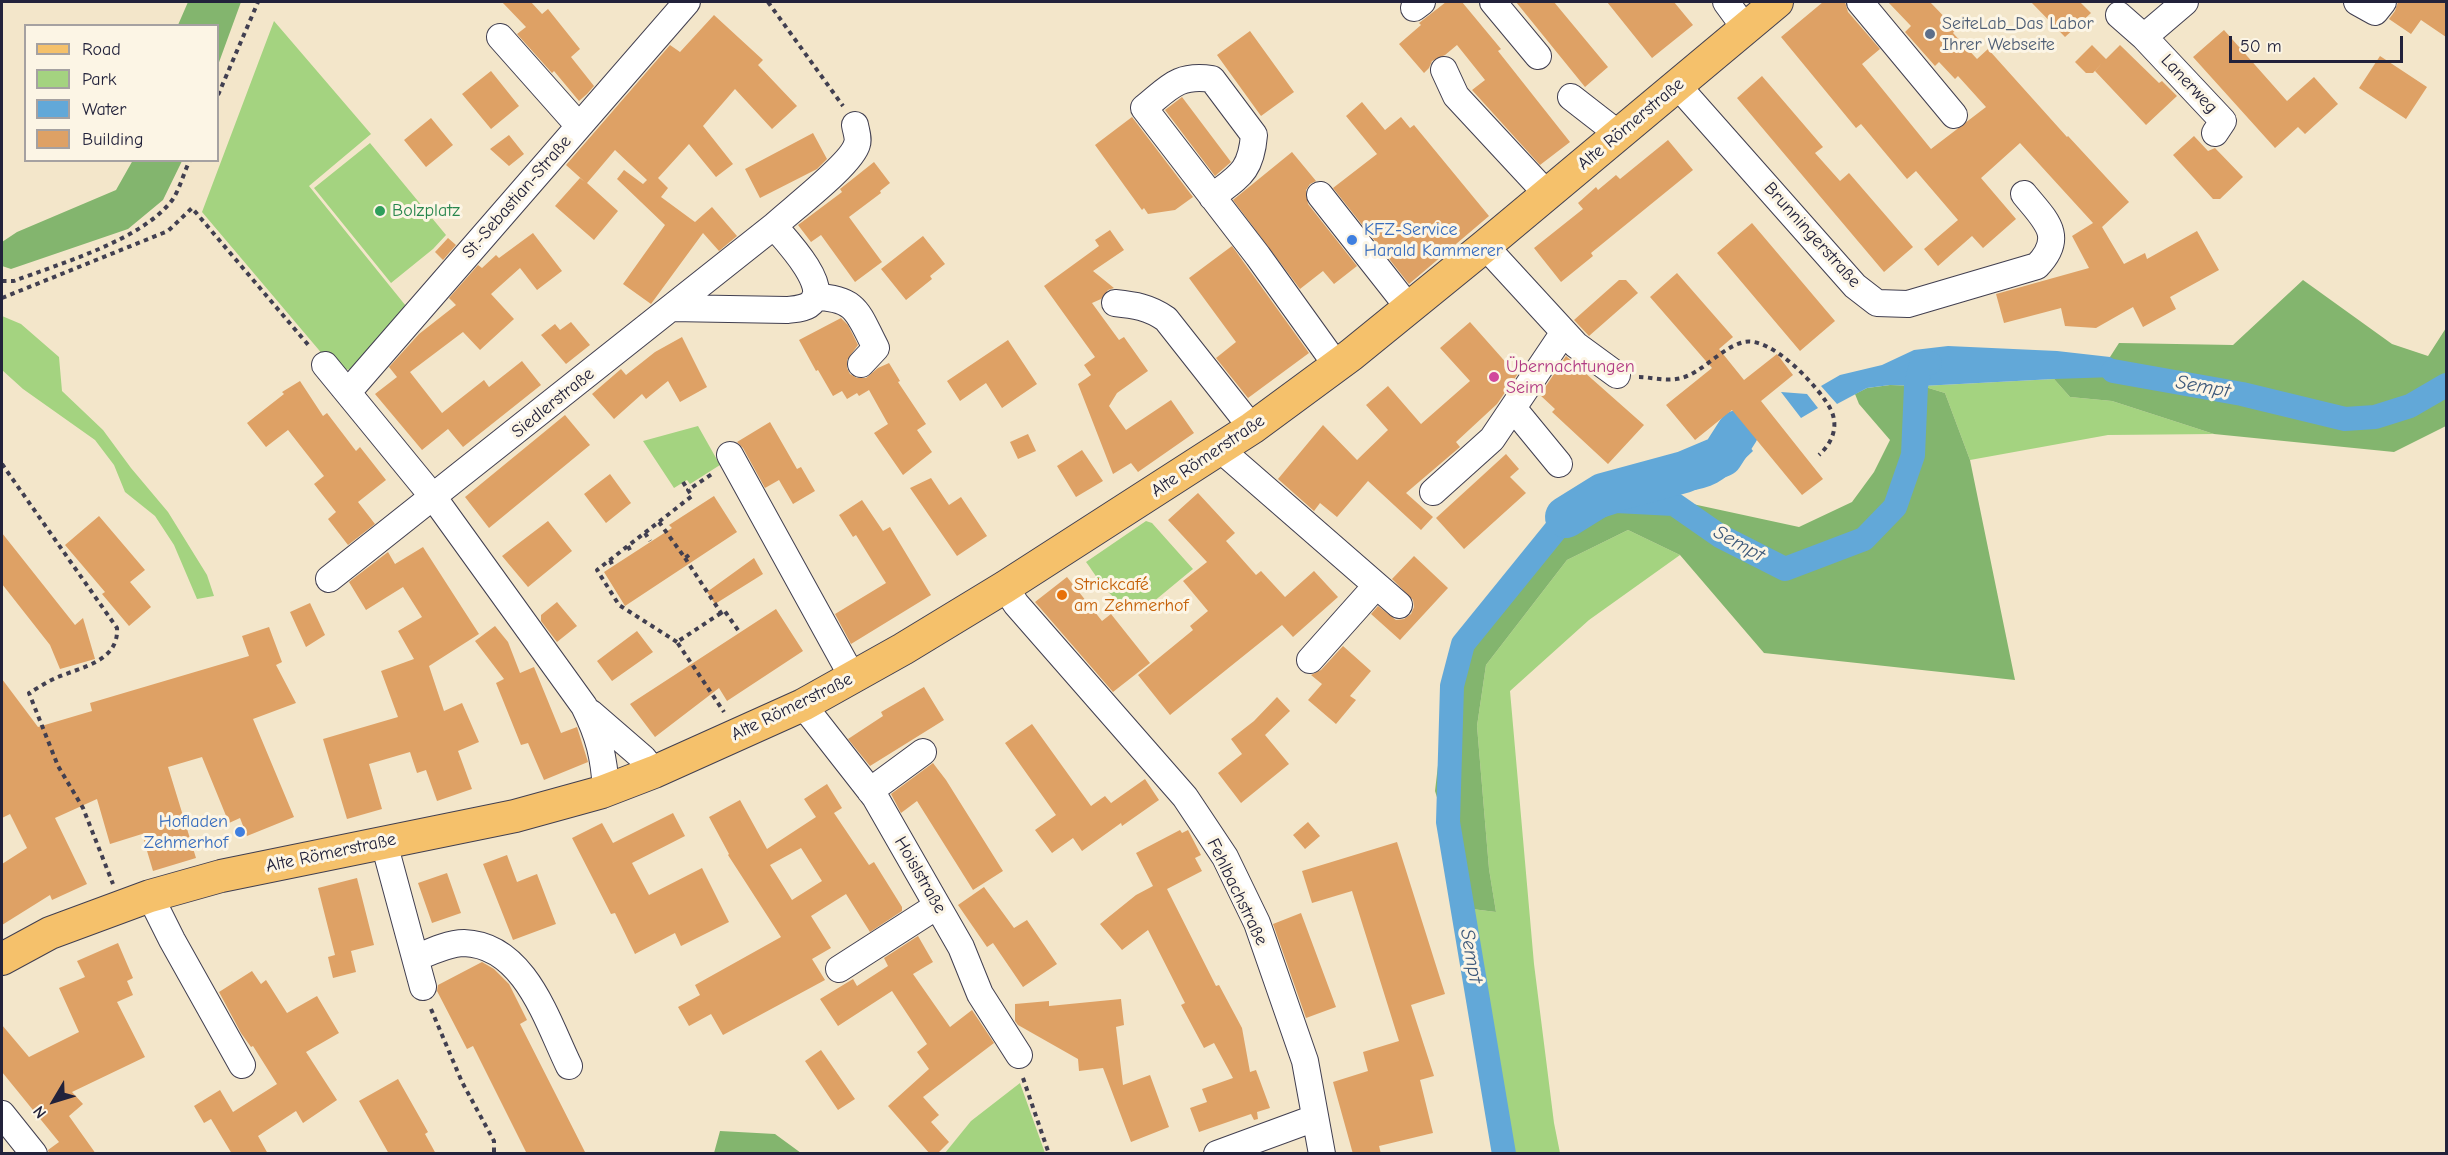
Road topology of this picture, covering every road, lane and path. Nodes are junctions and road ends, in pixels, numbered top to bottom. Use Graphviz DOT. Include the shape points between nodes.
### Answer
graph roads {
  1 [pos="258,2"];
  2 [pos="687,2"];
  3 [pos="768,2"];
  4 [pos="1493,2"];
  5 [pos="1726,2"];
  6 [pos="1777,2"];
  7 [pos="1860,2"];
  8 [pos="2185,2"];
  9 [pos="2357,2"];
  10 [pos="2383,2"];
  11 [pos="2118,15"];
  12 [pos="1745,28"];
  13 [pos="500,37"];
  14 [pos="2144,37"];
  15 [pos="1538,56"];
  16 [pos="1444,70"];
  17 [pos="1677,85"];
  18 [pos="219,93"];
  19 [pos="1571,97"];
  20 [pos="1954,116"];
  21 [pos="855,125"];
  22 [pos="579,126"];
  23 [pos="2215,133"];
  24 [pos="1617,136"];
  25 [pos="189,162"];
  26 [pos="1547,194"];
  27 [pos="2024,194"];
  28 [pos="1320,195"];
  29 [pos="1212,197"];
  30 [pos="774,226"];
  31 [pos="1485,246"];
  32 [pos="2,281"];
  33 [pos="2,297"];
  34 [pos="815,297"];
  35 [pos="1115,303"];
  36 [pos="671,308"];
  37 [pos="1408,308"];
  38 [pos="1564,332"];
  39 [pos="861,364"];
  40 [pos="325,365"];
  41 [pos="1337,366"];
  42 [pos="1617,375"];
  43 [pos="348,392"];
  44 [pos="1513,408"];
  45 [pos="1252,428"];
  46 [pos="1221,450"];
  47 [pos="1819,455"];
  48 [pos="723,463"];
  49 [pos="2,464"];
  50 [pos="1559,464"];
  51 [pos="683,482"];
  52 [pos="688,490"];
  53 [pos="1433,492"];
  54 [pos="434,498"];
  55 [pos="659,522"];
  56 [pos="645,533"];
  57 [pos="650,542"];
  58 [pos="628,546"];
  59 [pos="632,554"];
  60 [pos="610,560"];
  61 [pos="613,566"];
  62 [pos="329,579"];
  63 [pos="1376,586"];
  64 [pos="1005,587"];
  65 [pos="1399,605"];
  66 [pos="720,613"];
  67 [pos="740,633"];
  68 [pos="677,642"];
  69 [pos="1310,660"];
  70 [pos="853,678"];
  71 [pos="803,705"];
  72 [pos="584,706"];
  73 [pos="729,720"];
  74 [pos="923,752"];
  75 [pos="654,772"];
  76 [pos="606,790"];
  77 [pos="870,791"];
  78 [pos="384,843"];
  79 [pos="136,902"];
  80 [pos="937,906"];
  81 [pos="2,958"];
  82 [pos="416,958"];
  83 [pos="839,969"];
  84 [pos="423,987"];
  85 [pos="1019,1055"];
  86 [pos="242,1065"];
  87 [pos="569,1066"];
  88 [pos="2,1114"];
  89 [pos="1315,1118"];
  90 [pos="34,1154"];
  91 [pos="494,1154"];
  92 [pos="1049,1154"];
  93 [pos="1217,1154"];
  94 [pos="1322,1154"];
  1 -- 18 [label="path"];
  2 -- 22 [label="street, St.-Sebastian-Straße"];
  3 -- 21 [label="path"];
  4 -- 15 [label="street"];
  5 -- 12 [label="street"];
  6 -- 12 [label="main road, Alte Römerstraße"];
  7 -- 20 [label="street"];
  8 -- 14 [label="street"];
  9 -- 10 [label="street" via="2375,12"];
  11 -- 14 [label="street, Lanerweg"];
  12 -- 17 [label="main road, Alte Römerstraße"];
  13 -- 22 [label="street"];
  14 -- 23 [label="street, Lanerweg" via="2223,121"];
  16 -- 26 [label="street" via="1456,96"];
  17 -- 24 [label="main road, Alte Römerstraße"];
  17 -- 27 [label="street, Brunningerstraße" via="1855,286 1877,303 1908,304 2037,266 2052,245 2052,231"];
  19 -- 24 [label="street"];
  21 -- 30 [label="street, Siedlerstraße" via="858,143 841,167"];
  22 -- 43 [label="street, St.-Sebastian-Straße"];
  24 -- 26 [label="main road, Alte Römerstraße"];
  25 -- 32 [label="path" via="173,198 142,227 14,281"];
  26 -- 31 [label="main road, Alte Römerstraße"];
  28 -- 37 [label="street"];
  29 -- 29 [label="street" via="1144,108 1179,80 1195,76 1212,79 1254,135 1245,171"];
  29 -- 41 [label="street"];
  30 -- 34 [label="street" via="813,279"];
  30 -- 36 [label="street, Siedlerstraße"];
  31 -- 37 [label="main road, Alte Römerstraße"];
  31 -- 38 [label="street"];
  33 -- 40 [label="path" via="168,231 192,208"];
  34 -- 36 [label="street" via="804,308 787,310"];
  34 -- 39 [label="street" via="837,297 854,307 876,348"];
  35 -- 45 [label="street" via="1140,305 1166,319"];
  36 -- 54 [label="street, Siedlerstraße"];
  37 -- 41 [label="main road, Alte Römerstraße"];
  38 -- 42 [label="street"];
  38 -- 44 [label="street"];
  40 -- 43 [label="street"];
  41 -- 45 [label="main road, Alte Römerstraße"];
  42 -- 47 [label="path" via="1676,380 1745,342 1764,345 1782,354 1830,408 1834,430 1830,445"];
  43 -- 54 [label="street"];
  44 -- 50 [label="street"];
  44 -- 53 [label="street" via="1492,439"];
  45 -- 46 [label="main road, Alte Römerstraße"];
  46 -- 63 [label="street"];
  46 -- 64 [label="main road, Alte Römerstraße"];
  48 -- 52 [label="path"];
  48 -- 70 [label="street"];
  49 -- 79 [label="path" via="117,628 118,639 106,656 29,693 58,766"];
  51 -- 52 [label="path"];
  52 -- 55 [label="path" via="692,496"];
  54 -- 62 [label="street, Siedlerstraße"];
  54 -- 72 [label="street"];
  55 -- 56 [label="path"];
  55 -- 66 [label="path" via="687,557"];
  56 -- 57 [label="path"];
  56 -- 58 [label="path"];
  58 -- 59 [label="path"];
  58 -- 60 [label="path"];
  60 -- 61 [label="path"];
  60 -- 68 [label="path" via="597,570 619,605"];
  63 -- 65 [label="street"];
  63 -- 69 [label="street"];
  64 -- 70 [label="main road, Alte Römerstraße"];
  64 -- 89 [label="street, Fehlbachstraße" via="1185,797 1225,857 1257,924 1305,1061"];
  66 -- 67 [label="path" via="724,610"];
  66 -- 68 [label="path"];
  68 -- 73 [label="path"];
  70 -- 71 [label="main road, Alte Römerstraße"];
  71 -- 75 [label="main road, Alte Römerstraße"];
  71 -- 77 [label="street, Hoislstraße"];
  72 -- 75 [label="street"];
  72 -- 76 [label="street" via="605,763"];
  74 -- 77 [label="street"];
  75 -- 76 [label="main road, Alte Römerstraße"];
  76 -- 78 [label="main road, Alte Römerstraße" via="515,816"];
  77 -- 80 [label="street, Hoislstraße"];
  78 -- 79 [label="main road, Alte Römerstraße" via="221,876"];
  78 -- 82 [label="street"];
  79 -- 81 [label="main road, Alte Römerstraße" via="50,933"];
  79 -- 86 [label="street" via="171,940"];
  80 -- 83 [label="street"];
  80 -- 85 [label="street, Hoislstraße" via="961,947 981,994"];
  82 -- 84 [label="street"];
  82 -- 87 [label="street" via="463,943 488,948 509,961 526,977"];
  84 -- 91 [label="path" via="462,1082 494,1141"];
  85 -- 92 [label="path" via="1023,1082"];
  88 -- 90 [label="street"];
  89 -- 93 [label="street"];
  89 -- 94 [label="street, Fehlbachstraße"];
}
